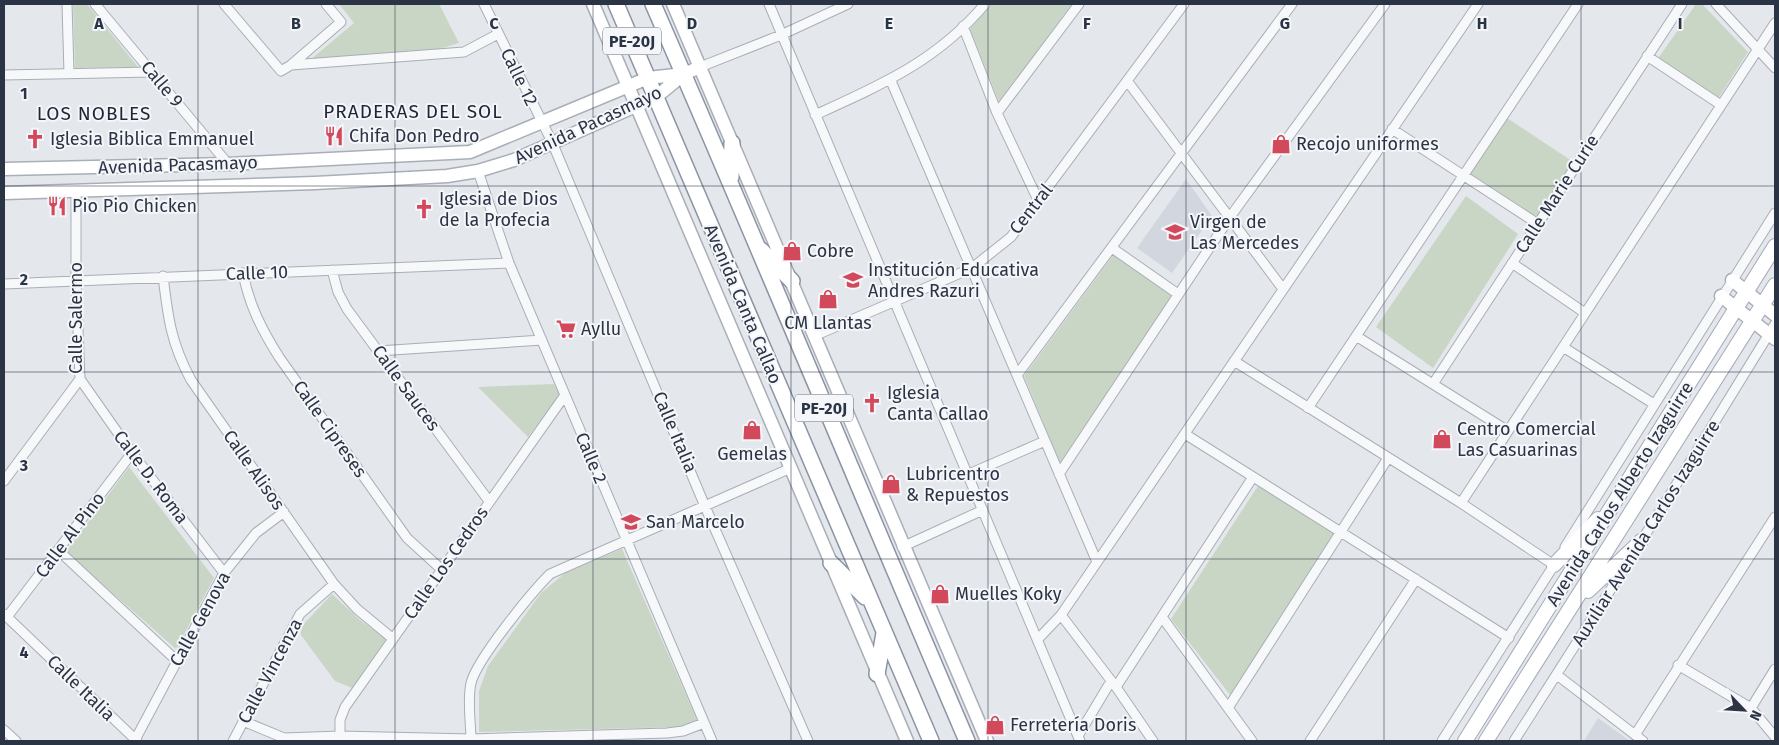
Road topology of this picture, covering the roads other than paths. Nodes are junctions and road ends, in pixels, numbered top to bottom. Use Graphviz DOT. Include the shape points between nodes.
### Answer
graph roads {
  1 [pos="67,4"];
  2 [pos="95,4"];
  3 [pos="224,4"];
  4 [pos="326,4"];
  5 [pos="484,4"];
  6 [pos="593,4"];
  7 [pos="616,4"];
  8 [pos="653,4"];
  9 [pos="673,4"];
  10 [pos="769,4"];
  11 [pos="848,4"];
  12 [pos="985,4"];
  13 [pos="1079,4"];
  14 [pos="1171,4"];
  15 [pos="1292,4"];
  16 [pos="1385,4"];
  17 [pos="1478,4"];
  18 [pos="1578,4"];
  19 [pos="1682,4"];
  20 [pos="1716,4"];
  21 [pos="1182,7"];
  22 [pos="1775,23"];
  23 [pos="963,26"];
  24 [pos="498,34"];
  25 [pos="780,35"];
  26 [pos="1758,49"];
  27 [pos="1647,56"];
  28 [pos="291,65"];
  29 [pos="700,67"];
  30 [pos="1775,68"];
  31 [pos="152,72"];
  32 [pos="69,73"];
  33 [pos="684,74"];
  34 [pos="4,76"];
  35 [pos="648,78"];
  36 [pos="891,81"];
  37 [pos="1128,82"];
  38 [pos="628,86"];
  39 [pos="656,97"];
  40 [pos="599,98"];
  41 [pos="636,105"];
  42 [pos="1721,105"];
  43 [pos="997,113"];
  44 [pos="815,115"];
  45 [pos="609,117"];
  46 [pos="542,122"];
  47 [pos="1392,129"];
  48 [pos="552,142"];
  49 [pos="732,143"];
  50 [pos="1181,152"];
  51 [pos="228,164"];
  52 [pos="4,169"];
  53 [pos="478,171"];
  54 [pos="1463,176"];
  55 [pos="730,181"];
  56 [pos="76,191"];
  57 [pos="4,193"];
  58 [pos="1038,200"];
  59 [pos="1775,213"];
  60 [pos="1230,217"];
  61 [pos="1538,224"];
  62 [pos="756,246"];
  63 [pos="1775,246"];
  64 [pos="1112,248"];
  65 [pos="509,264"];
  66 [pos="1512,264"];
  67 [pos="972,268"];
  68 [pos="332,270"];
  69 [pos="243,273"];
  70 [pos="163,276"];
  71 [pos="76,280"];
  72 [pos="1732,280"];
  73 [pos="792,281"];
  74 [pos="4,284"];
  75 [pos="1775,285"];
  76 [pos="1284,289"];
  77 [pos="1746,292"];
  78 [pos="1178,294"];
  79 [pos="1721,296"];
  80 [pos="896,301"];
  81 [pos="1763,305"];
  82 [pos="1736,307"];
  83 [pos="1585,313"];
  84 [pos="1775,315"];
  85 [pos="1752,319"];
  86 [pos="1773,332"];
  87 [pos="814,336"];
  88 [pos="1356,336"];
  89 [pos="542,340"];
  90 [pos="1563,347"];
  91 [pos="378,351"];
  92 [pos="1234,361"];
  93 [pos="1017,375"];
  94 [pos="80,379"];
  95 [pos="1433,384"];
  96 [pos="565,395"];
  97 [pos="1654,404"];
  98 [pos="1308,408"];
  99 [pos="1508,431"];
  100 [pos="1184,434"];
  101 [pos="1045,441"];
  102 [pos="132,454"];
  103 [pos="1388,458"];
  104 [pos="791,468"];
  105 [pos="969,474"];
  106 [pos="1059,474"];
  107 [pos="1253,477"];
  108 [pos="4,481"];
  109 [pos="1618,498"];
  110 [pos="489,501"];
  111 [pos="1461,503"];
  112 [pos="704,504"];
  113 [pos="983,510"];
  114 [pos="284,512"];
  115 [pos="1775,517"];
  116 [pos="1341,532"];
  117 [pos="626,539"];
  118 [pos="1641,541"];
  119 [pos="902,547"];
  120 [pos="58,550"];
  121 [pos="831,562"];
  122 [pos="1097,562"];
  123 [pos="1554,565"];
  124 [pos="441,568"];
  125 [pos="224,573"];
  126 [pos="1416,579"];
  127 [pos="334,584"];
  128 [pos="871,603"];
  129 [pos="1573,605"];
  130 [pos="1061,615"];
  131 [pos="6,616"];
  132 [pos="1162,617"];
  133 [pos="884,633"];
  134 [pos="392,638"];
  135 [pos="1509,638"];
  136 [pos="1038,639"];
  137 [pos="177,661"];
  138 [pos="1678,665"];
  139 [pos="1775,669"];
  140 [pos="877,674"];
  141 [pos="1557,675"];
  142 [pos="1113,684"];
  143 [pos="1228,708"];
  144 [pos="1751,708"];
  145 [pos="1486,710"];
  146 [pos="1500,720"];
  147 [pos="243,721"];
  148 [pos="704,723"];
  149 [pos="4,730"];
  150 [pos="1635,735"];
  151 [pos="340,736"];
  152 [pos="1775,737"];
  153 [pos="1079,739"];
  154 [pos="1147,739"];
  155 [pos="471,740"];
  156 [pos="16,741"];
  157 [pos="136,741"];
  158 [pos="233,741"];
  159 [pos="712,741"];
  160 [pos="808,741"];
  161 [pos="907,741"];
  162 [pos="930,741"];
  163 [pos="967,741"];
  164 [pos="987,741"];
  165 [pos="1252,741"];
  166 [pos="1310,741"];
  167 [pos="1442,741"];
  168 [pos="1465,741"];
  169 [pos="1486,741"];
  170 [pos="1514,741"];
  171 [pos="1643,741"];
  1 -- 32 [label="street"];
  2 -- 31 [label="street, Calle 9"];
  3 -- 28 [label="street" via="280,70"];
  4 -- 28 [label="street" via="341,22"];
  5 -- 24 [label="street, Calle 12"];
  6 -- 38 [label="main road, Avenida Canta Callao"];
  7 -- 35 [label="highway, Avenida Canta Callao / PE-20J"];
  8 -- 33 [label="highway, Avenida Canta Callao / PE-20J"];
  9 -- 29 [label="main road"];
  10 -- 25 [label="street"];
  11 -- 25 [label="street"];
  12 -- 23 [label="street"];
  13 -- 43 [label="street"];
  14 -- 21 [label="street"];
  15 -- 50 [label="street"];
  16 -- 60 [label="street"];
  17 -- 47 [label="street"];
  18 -- 54 [label="street"];
  19 -- 27 [label="street, Calle Marie Curie"];
  20 -- 26 [label="street"];
  21 -- 37 [label="street, Central"];
  22 -- 26 [label="street"];
  23 -- 36 [label="street" via="932,54"];
  23 -- 43 [label="street"];
  24 -- 28 [label="street" via="464,52"];
  24 -- 46 [label="street, Calle 12"];
  25 -- 29 [label="street"];
  25 -- 44 [label="street"];
  26 -- 30 [label="street"];
  26 -- 42 [label="street"];
  27 -- 42 [label="street"];
  27 -- 61 [label="street, Calle Marie Curie"];
  29 -- 33 [label="main road"];
  29 -- 49 [label="main road"];
  31 -- 32 [label="street"];
  31 -- 51 [label="street, Calle 9"];
  32 -- 34 [label="street"];
  33 -- 35 [label="main road, Avenida Pacasmayo"];
  33 -- 39 [label="main road, Avenida Pacasmayo"];
  33 -- 55 [label="highway, Avenida Canta Callao / PE-20J"];
  35 -- 38 [label="main road, Avenida Pacasmayo"];
  35 -- 39 [label="highway, Avenida Canta Callao / PE-20J"];
  36 -- 44 [label="street"];
  36 -- 67 [label="street"];
  37 -- 50 [label="street"];
  37 -- 58 [label="street, Central"];
  38 -- 40 [label="main road, Avenida Pacasmayo"];
  38 -- 41 [label="main road, Avenida Canta Callao"];
  39 -- 41 [label="main road, Avenida Pacasmayo"];
  39 -- 128 [label="highway, Avenida Canta Callao / PE-20J"];
  40 -- 45 [label="main road" via="599,112"];
  40 -- 46 [label="main road, Avenida Pacasmayo"];
  41 -- 45 [label="main road, Avenida Pacasmayo"];
  41 -- 104 [label="main road, Avenida Canta Callao"];
  42 -- 83 [label="street"];
  43 -- 58 [label="street"];
  44 -- 80 [label="street"];
  45 -- 48 [label="main road, Avenida Pacasmayo"];
  46 -- 48 [label="street, Calle Italia"];
  46 -- 51 [label="main road, Avenida Pacasmayo" via="470,152"];
  47 -- 54 [label="street"];
  47 -- 76 [label="street"];
  48 -- 53 [label="main road, Avenida Pacasmayo" via="514,160"];
  48 -- 112 [label="street, Calle Italia"];
  49 -- 55 [label="highway"];
  49 -- 73 [label="main road"];
  50 -- 60 [label="street"];
  50 -- 64 [label="street"];
  51 -- 52 [label="main road, Avenida Pacasmayo"];
  53 -- 56 [label="main road, Avenida Pacasmayo" via="447,176 315,183"];
  53 -- 65 [label="street, Calle 2"];
  54 -- 61 [label="street"];
  54 -- 88 [label="street"];
  55 -- 62 [label="highway, Avenida Canta Callao / PE-20J"];
  56 -- 57 [label="main road, Avenida Pacasmayo"];
  56 -- 71 [label="street, Calle Salermo"];
  58 -- 67 [label="street, Central" via="1011,236"];
  59 -- 72 [label="street"];
  60 -- 76 [label="street"];
  60 -- 78 [label="street"];
  61 -- 66 [label="street, Calle Marie Curie"];
  62 -- 73 [label="highway"];
  62 -- 163 [label="highway, Avenida Canta Callao / PE-20J"];
  63 -- 77 [label="main road, Avenida Carlos Alberto Izaguirre"];
  64 -- 78 [label="street"];
  64 -- 93 [label="street"];
  65 -- 68 [label="street, Calle 10"];
  65 -- 89 [label="street, Calle 2"];
  66 -- 83 [label="street"];
  66 -- 95 [label="street, Calle Marie Curie"];
  67 -- 80 [label="street, Central"];
  67 -- 93 [label="street"];
  68 -- 69 [label="street, Calle 10"];
  68 -- 91 [label="street, Calle Sauces" via="347,309"];
  69 -- 70 [label="street, Calle 10"];
  69 -- 124 [label="street, Calle Cipreses" via="252,308 278,357 407,538"];
  70 -- 71 [label="street, Calle 10"];
  70 -- 114 [label="street, Calle Alisos" via="169,326 187,374"];
  71 -- 74 [label="street, Calle 10"];
  71 -- 94 [label="street, Calle Salermo"];
  72 -- 77 [label="main road"];
  72 -- 79 [label="street"];
  73 -- 87 [label="main road"];
  75 -- 81 [label="main road, Avenida Carlos Alberto Izaguirre"];
  76 -- 92 [label="street"];
  77 -- 81 [label="main road"];
  77 -- 82 [label="main road, Avenida Carlos Alberto Izaguirre"];
  78 -- 106 [label="street"];
  79 -- 82 [label="main road"];
  79 -- 97 [label="street"];
  80 -- 87 [label="street, Central"];
  80 -- 105 [label="street"];
  81 -- 84 [label="main road"];
  81 -- 85 [label="main road, Avenida Carlos Alberto Izaguirre"];
  82 -- 85 [label="main road"];
  82 -- 109 [label="main road, Avenida Carlos Alberto Izaguirre"];
  83 -- 90 [label="street"];
  85 -- 86 [label="main road"];
  85 -- 129 [label="main road, Avenida Carlos Alberto Izaguirre"];
  86 -- 118 [label="street, Auxiliar Avenida Carlos Izaguirre"];
  87 -- 119 [label="main road"];
  88 -- 95 [label="street"];
  88 -- 98 [label="street"];
  89 -- 91 [label="street"];
  89 -- 96 [label="street, Calle 2"];
  90 -- 97 [label="street"];
  90 -- 99 [label="street"];
  91 -- 110 [label="street, Calle Sauces"];
  92 -- 98 [label="street"];
  92 -- 100 [label="street"];
  93 -- 101 [label="street"];
  94 -- 102 [label="street, Calle D. Roma"];
  94 -- 108 [label="street, Calle Salermo"];
  95 -- 99 [label="street"];
  96 -- 110 [label="street, Calle Los Cedros"];
  96 -- 117 [label="street, Calle 2"];
  97 -- 123 [label="street"];
  98 -- 103 [label="street"];
  99 -- 111 [label="street"];
  100 -- 107 [label="street"];
  100 -- 122 [label="street"];
  101 -- 105 [label="street"];
  101 -- 106 [label="street"];
  102 -- 120 [label="street, Calle Al Pino"];
  102 -- 125 [label="street, Calle D. Roma"];
  103 -- 111 [label="street"];
  103 -- 116 [label="street"];
  104 -- 112 [label="street"];
  104 -- 121 [label="main road, Avenida Canta Callao"];
  105 -- 113 [label="street"];
  106 -- 122 [label="street"];
  107 -- 116 [label="street"];
  107 -- 132 [label="street"];
  109 -- 123 [label="main road"];
  109 -- 145 [label="main road, Avenida Carlos Alberto Izaguirre"];
  110 -- 124 [label="street, Calle Los Cedros"];
  111 -- 123 [label="street"];
  112 -- 117 [label="street"];
  112 -- 160 [label="street, Calle Italia"];
  113 -- 119 [label="street"];
  113 -- 136 [label="street"];
  114 -- 125 [label="street, Calle Genova" via="256,534"];
  114 -- 127 [label="street, Calle Alisos"];
  115 -- 138 [label="street"];
  116 -- 126 [label="street"];
  116 -- 143 [label="street"];
  117 -- 148 [label="street, Calle 2"];
  117 -- 155 [label="street" via="550,574 525,602 471,683"];
  118 -- 129 [label="main road"];
  118 -- 141 [label="street, Auxiliar Avenida Carlos Izaguirre"];
  119 -- 164 [label="main road"];
  120 -- 131 [label="street, Calle Al Pino"];
  120 -- 137 [label="street"];
  121 -- 128 [label="highway"];
  121 -- 140 [label="main road, Avenida Canta Callao"];
  122 -- 130 [label="street"];
  123 -- 135 [label="street"];
  124 -- 134 [label="street, Calle Los Cedros"];
  125 -- 137 [label="street, Calle Genova"];
  126 -- 135 [label="street"];
  126 -- 166 [label="street"];
  127 -- 134 [label="street, Calle Alisos" via="357,609"];
  127 -- 147 [label="street, Calle Vincenza" via="300,614"];
  128 -- 133 [label="highway, Avenida Canta Callao / PE-20J"];
  129 -- 146 [label="main road, Avenida Carlos Alberto Izaguirre"];
  130 -- 136 [label="street"];
  130 -- 142 [label="street"];
  131 -- 157 [label="street, Calle Italia"];
  132 -- 142 [label="street"];
  132 -- 143 [label="street"];
  133 -- 140 [label="highway"];
  133 -- 162 [label="highway, Avenida Canta Callao / PE-20J"];
  134 -- 151 [label="street, Calle Los Cedros" via="345,707 340,720"];
  135 -- 167 [label="street"];
  136 -- 153 [label="street"];
  137 -- 157 [label="street, Calle Genova"];
  138 -- 144 [label="street"];
  138 -- 150 [label="street"];
  139 -- 144 [label="street"];
  140 -- 161 [label="main road, Avenida Canta Callao"];
  141 -- 150 [label="street"];
  141 -- 170 [label="street, Auxiliar Avenida Carlos Izaguirre"];
  142 -- 153 [label="street"];
  142 -- 154 [label="street"];
  143 -- 165 [label="street"];
  144 -- 152 [label="street"];
  145 -- 146 [label="main road"];
  145 -- 168 [label="main road, Avenida Carlos Alberto Izaguirre"];
  146 -- 169 [label="main road, Avenida Carlos Alberto Izaguirre"];
  147 -- 151 [label="street" via="284,738"];
  147 -- 158 [label="street, Calle Vincenza"];
  148 -- 155 [label="street" via="683,732"];
  148 -- 159 [label="street, Calle 2"];
  149 -- 156 [label="street"];
  150 -- 171 [label="street"];
  151 -- 155 [label="street"];
}
